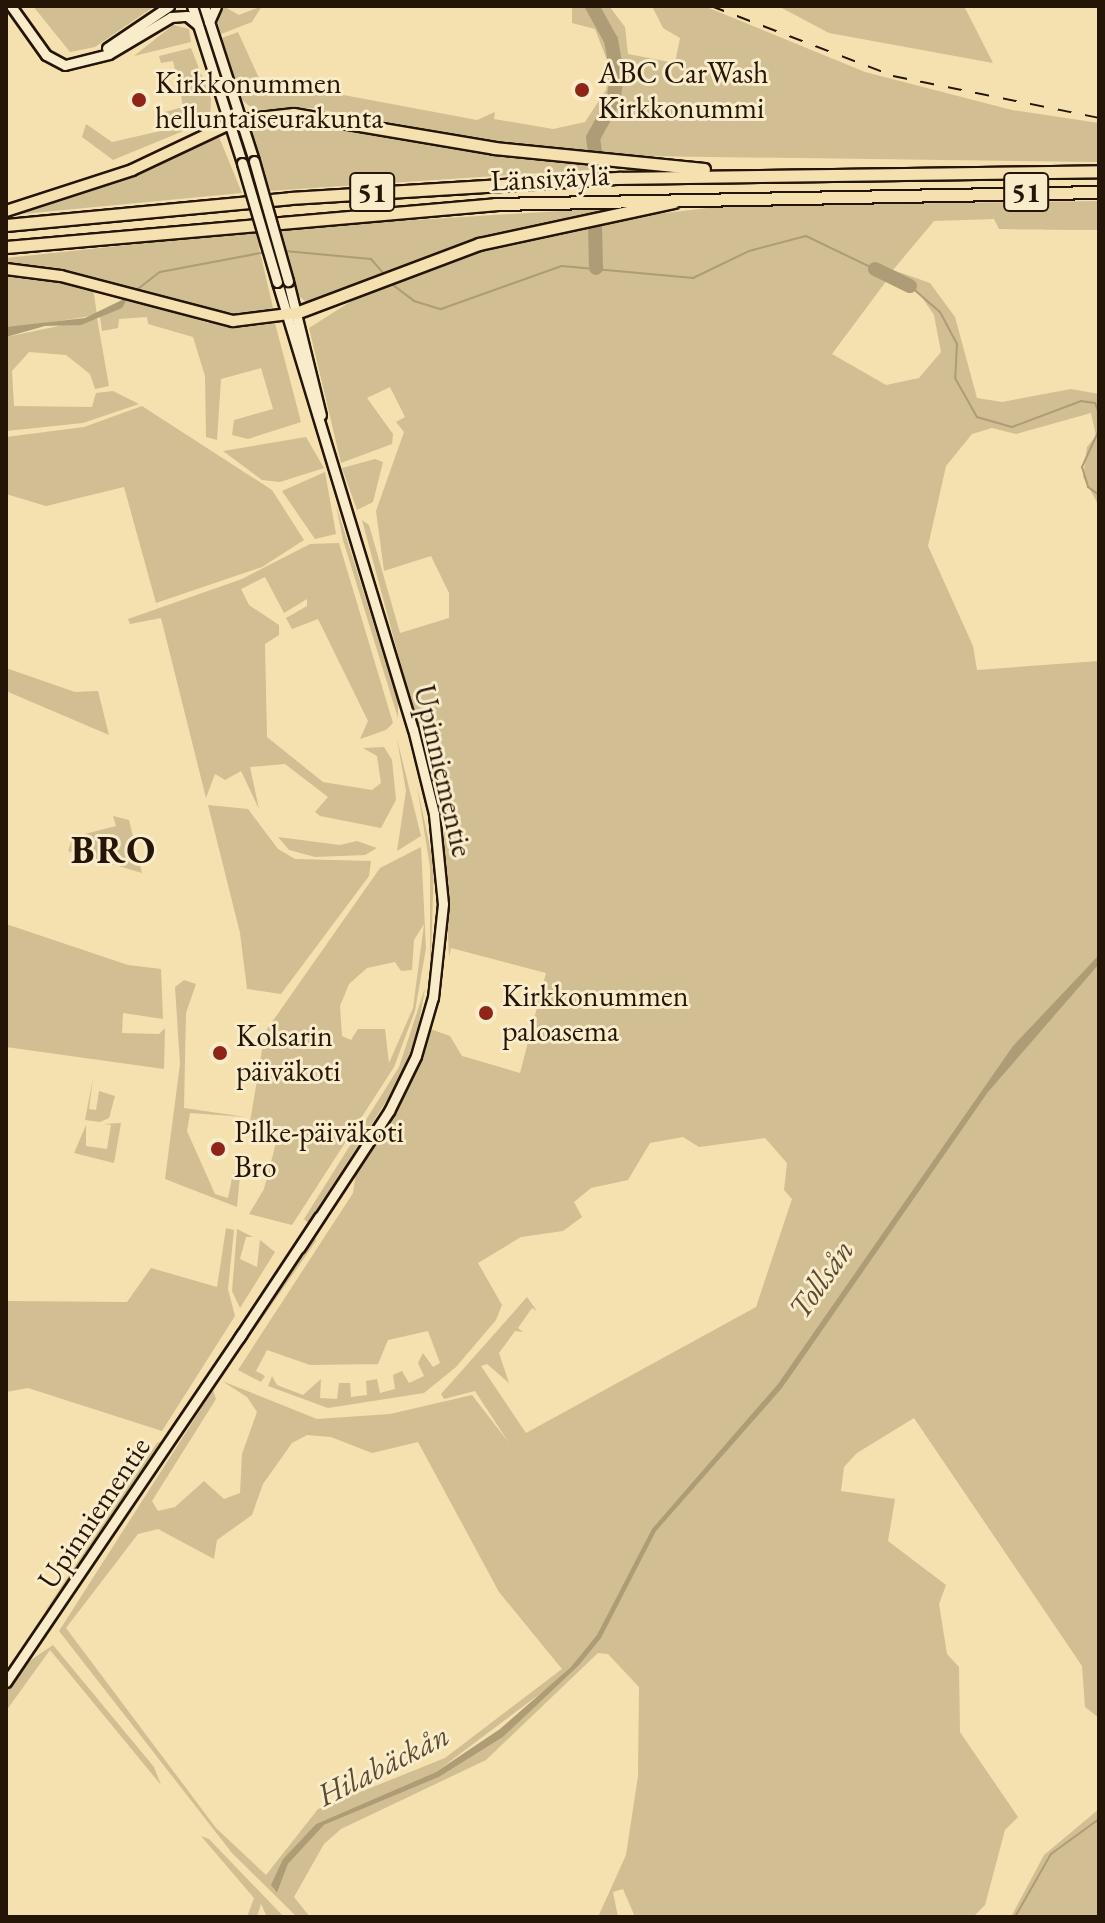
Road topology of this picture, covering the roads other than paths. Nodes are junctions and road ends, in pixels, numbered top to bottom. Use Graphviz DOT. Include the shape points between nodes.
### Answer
graph roads {
  1 [pos="11,6"];
  2 [pos="169,6"];
  3 [pos="192,6"];
  4 [pos="204,6"];
  5 [pos="216,6"];
  6 [pos="209,22"];
  7 [pos="197,24"];
  8 [pos="103,54"];
  9 [pos="240,120"];
  10 [pos="227,125"];
  11 [pos="1099,171"];
  12 [pos="740,173"];
  13 [pos="1099,192"];
  14 [pos="708,195"];
  15 [pos="6,211"];
  16 [pos="6,225"];
  17 [pos="6,247"];
  18 [pos="6,269"];
  19 [pos="292,314"];
  20 [pos="6,1682"];
  1 -- 8 [label="main road" via="54,61 82,65"];
  2 -- 8 [label="main road"];
  3 -- 7 [label="main road, Upinniementie"];
  4 -- 6 [label="main road, Upinniementie"];
  5 -- 6 [label="main road"];
  6 -- 9 [label="main road, Upinniementie"];
  7 -- 8 [label="main road" via="187,16 171,17"];
  7 -- 10 [label="main road, Upinniementie"];
  9 -- 10 [label="main road"];
  9 -- 12 [label="highway" via="294,114 494,148"];
  9 -- 19 [label="main road, Upinniementie, bridge" via="288,281"];
  10 -- 15 [label="main road" via="132,170"];
  10 -- 19 [label="main road, Upinniementie, bridge"];
  11 -- 12 [label="highway, Länsiväylä / 51"];
  12 -- 16 [label="highway, Länsiväylä / 51" via="379,191"];
  13 -- 14 [label="highway, Länsiväylä / 51"];
  14 -- 17 [label="highway, Länsiväylä / 51" via="396,211"];
  14 -- 19 [label="highway" via="536,228 404,270"];
  18 -- 19 [label="main road" via="122,291 233,321"];
  19 -- 20 [label="main road, Upinniementie" via="424,774 443,904 433,997 416,1056 324,1212"];
}
